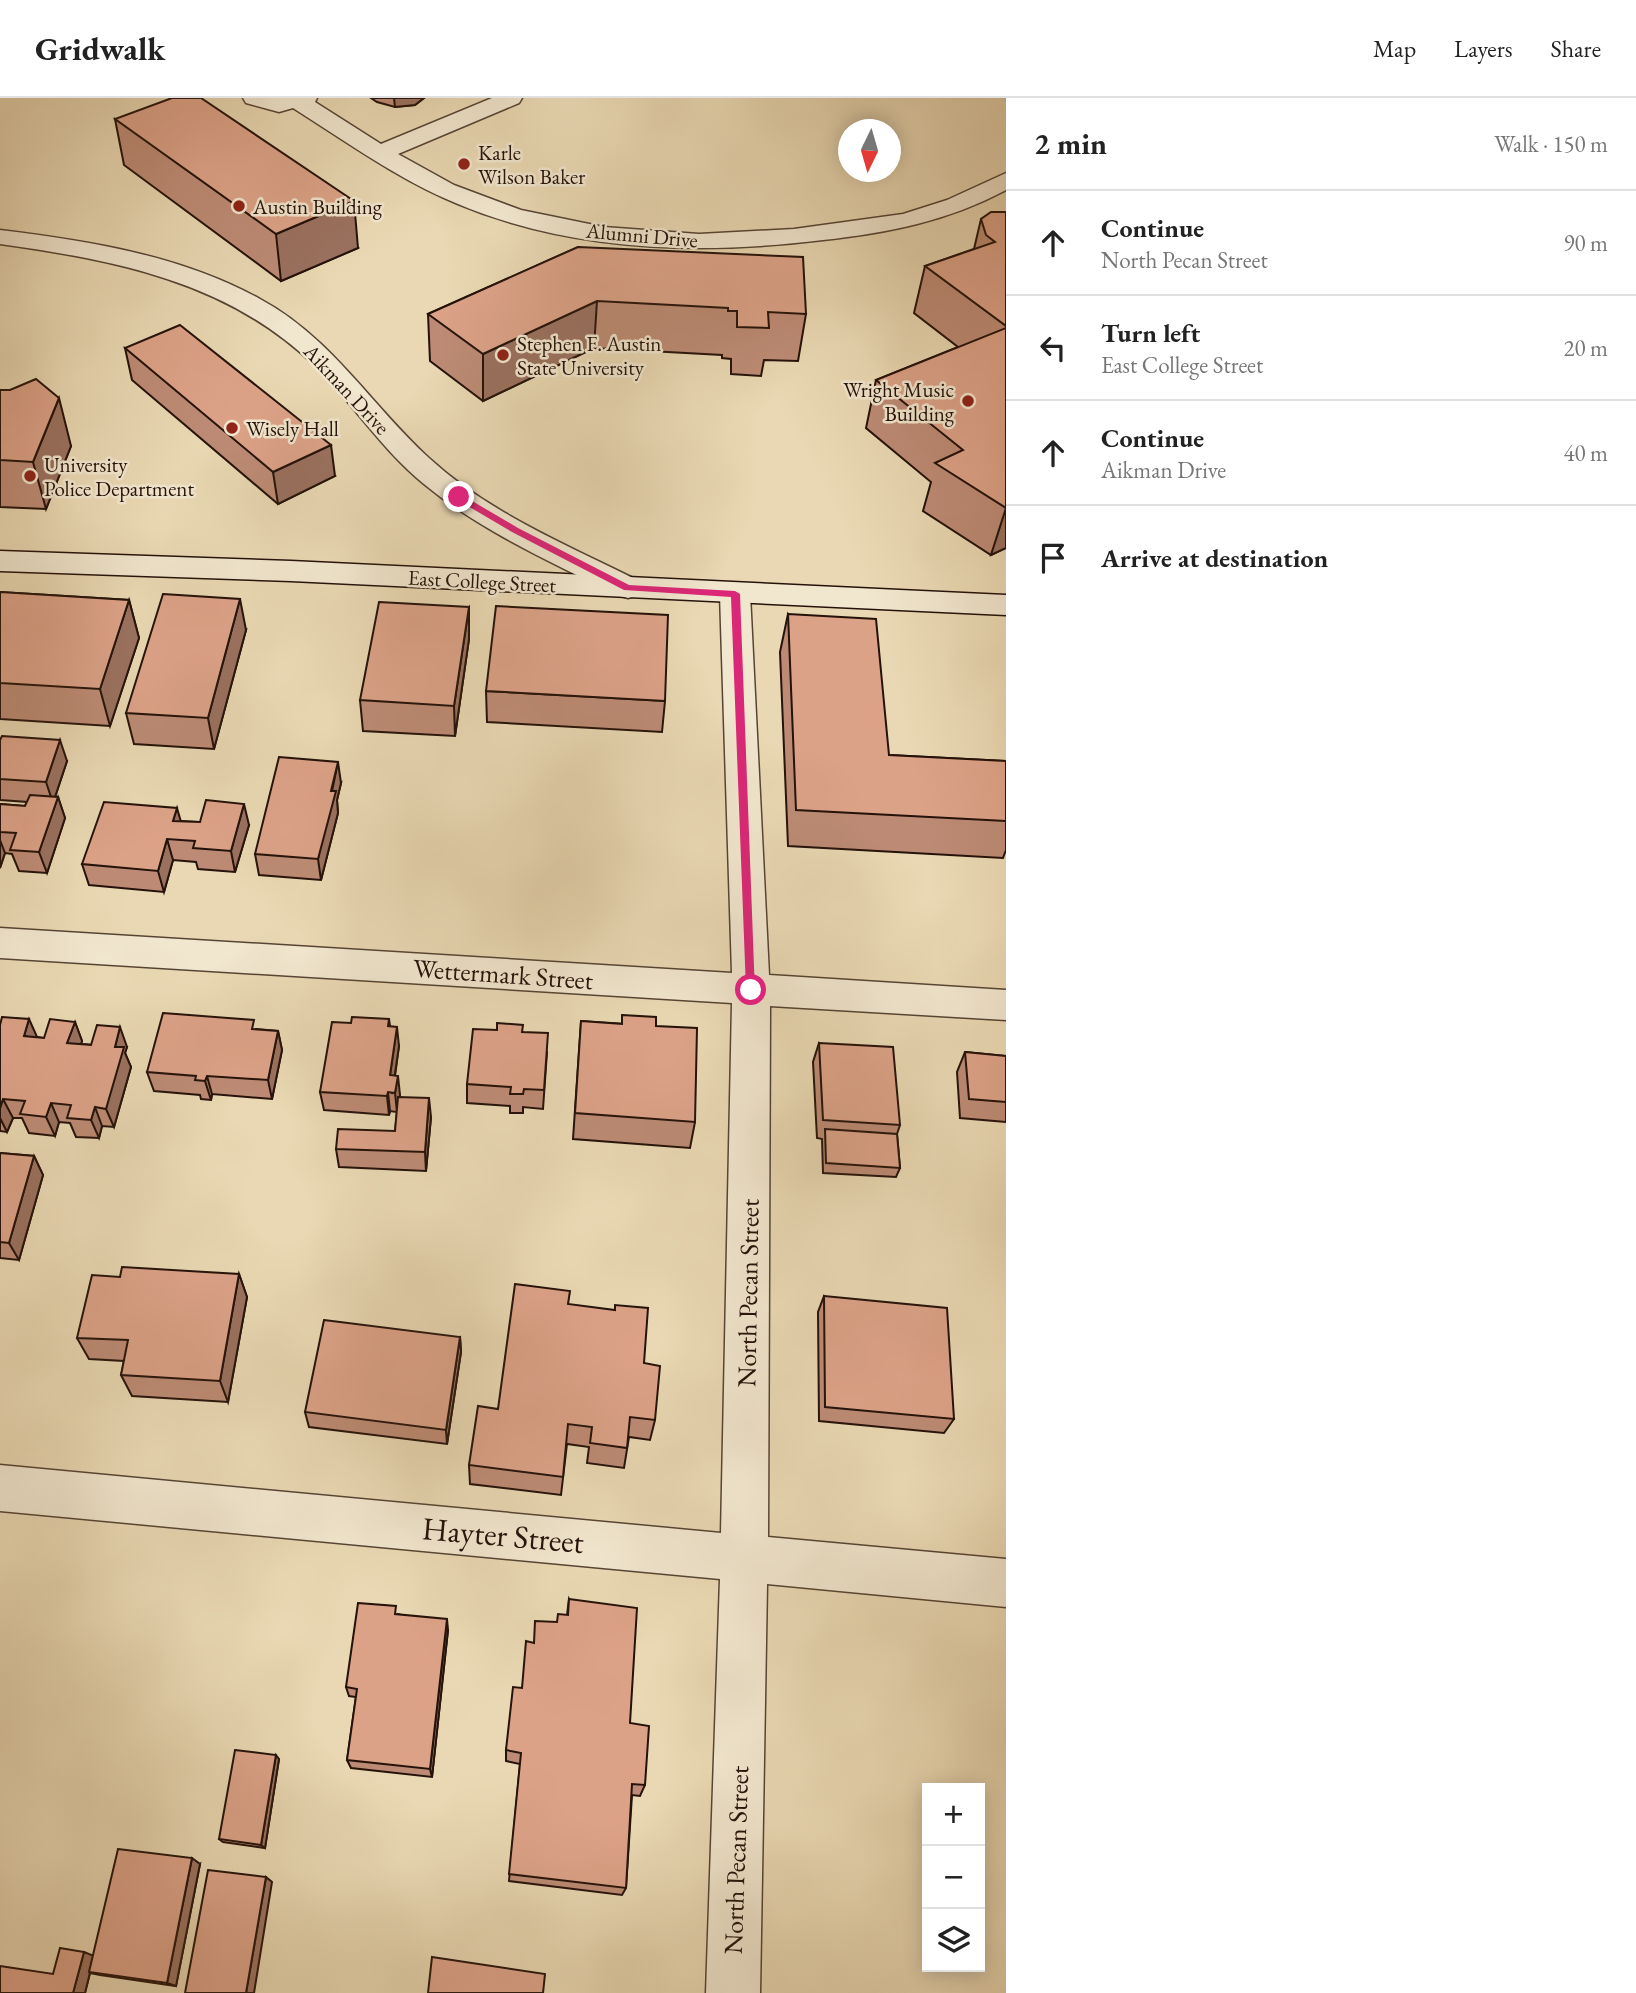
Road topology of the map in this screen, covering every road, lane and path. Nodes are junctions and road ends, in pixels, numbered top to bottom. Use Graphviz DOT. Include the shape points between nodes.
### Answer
graph roads {
  1 [pos="254,98"];
  2 [pos="511,98"];
  3 [pos="303,100"];
  4 [pos="381,153"];
  5 [pos="1006,180"];
  6 [pos="0,237"];
  7 [pos="0,561"];
  8 [pos="628,588"];
  9 [pos="735,594"];
  10 [pos="1006,605"];
  11 [pos="0,943"];
  12 [pos="751,990"];
  13 [pos="1006,1005"];
  14 [pos="0,1488"];
  15 [pos="744,1558"];
  16 [pos="1006,1583"];
  17 [pos="733,1993"];
  1 -- 3 [label="street" via="269,104"];
  2 -- 4 [label="street"];
  3 -- 4 [label="street, Alumni Drive"];
  4 -- 5 [label="street, Alumni Drive" via="436,186 500,211 573,229 663,239 746,240 888,224 957,204"];
  6 -- 8 [label="street, Aikman Drive" via="167,268 251,305 300,338 404,451 459,497"];
  7 -- 8 [label="street, East College Street"];
  8 -- 9 [label="street, East College Street"];
  9 -- 10 [label="street, East College Street"];
  9 -- 12 [label="street, North Pecan Street"];
  11 -- 12 [label="street, Wettermark Street"];
  12 -- 13 [label="street, Wettermark Street"];
  12 -- 15 [label="street, North Pecan Street"];
  14 -- 15 [label="street, Hayter Street"];
  15 -- 16 [label="street, Hayter Street"];
  15 -- 17 [label="street, North Pecan Street"];
}
